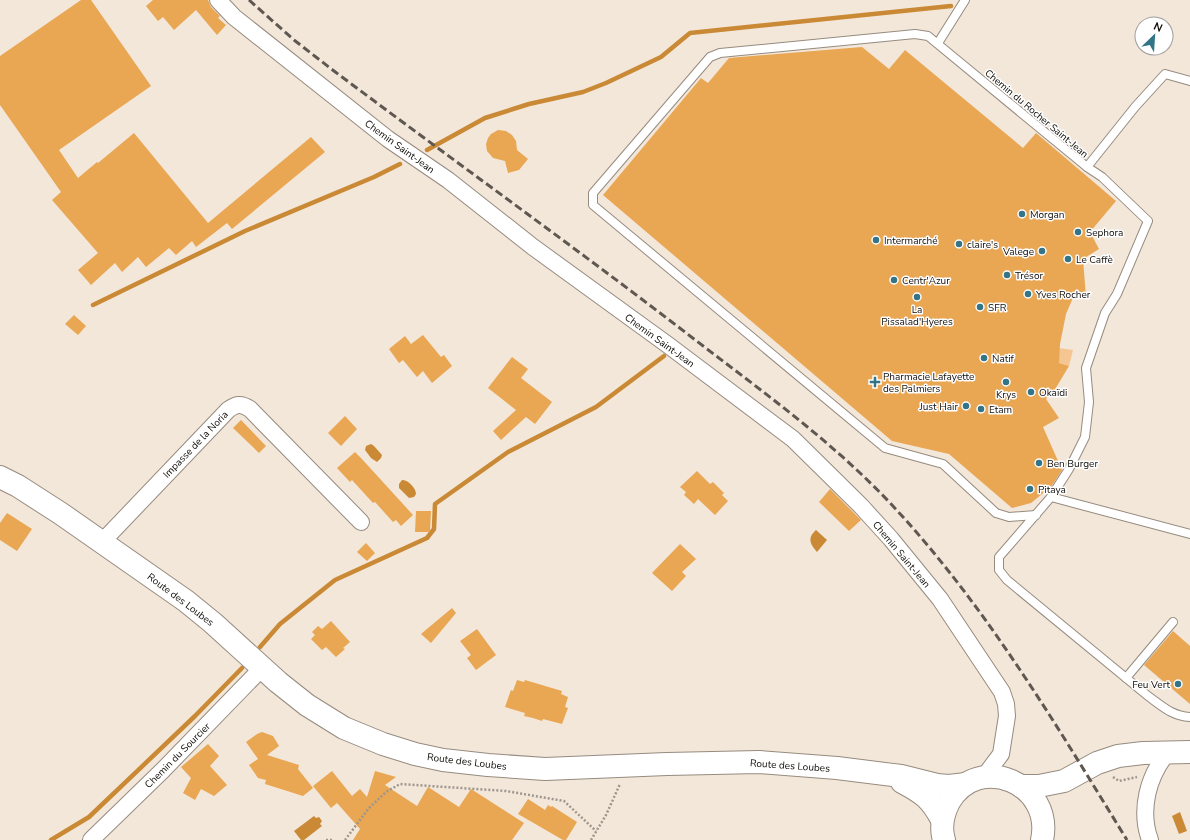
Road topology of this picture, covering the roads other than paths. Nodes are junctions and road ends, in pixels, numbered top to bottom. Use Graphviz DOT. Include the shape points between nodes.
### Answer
graph roads {
  1 [pos="218,0"];
  2 [pos="965,0"];
  3 [pos="938,43"];
  4 [pos="1190,81"];
  5 [pos="1087,167"];
  6 [pos="0,476"];
  7 [pos="1051,497"];
  8 [pos="1036,515"];
  9 [pos="360,522"];
  10 [pos="1190,534"];
  11 [pos="102,542"];
  12 [pos="1173,622"];
  13 [pos="262,668"];
  14 [pos="1126,678"];
  15 [pos="1190,717"];
  16 [pos="1168,752"];
  17 [pos="1190,752"];
  18 [pos="1001,754"];
  19 [pos="877,773"];
  20 [pos="974,781"];
  21 [pos="1064,781"];
  22 [pos="1018,783"];
  23 [pos="943,830"];
  24 [pos="1045,832"];
  25 [pos="91,840"];
  26 [pos="1150,840"];
  1 -- 18 [label="street, Chemin Saint-Jean" via="234,17 388,139 448,180 533,247 793,439 891,539 940,599 989,672 1002,692 1006,704"];
  2 -- 3 [label="lane"];
  3 -- 5 [label="lane, Chemin du Rocher Saint-Jean"];
  3 -- 8 [label="lane, Chemin du Rocher Saint-Jean" via="928,36 915,34 720,53 710,57 592,193 593,205 885,448 943,464 996,513 1009,517"];
  4 -- 5 [label="lane, Chemin du Rocher Saint-Jean" via="1165,74"];
  5 -- 7 [label="lane" via="1102,177 1148,221 1117,294 1105,313 1086,368 1089,402 1085,437"];
  6 -- 11 [label="main road, Route des Loubes"];
  7 -- 8 [label="lane"];
  7 -- 10 [label="lane"];
  8 -- 14 [label="lane" via="999,557 999,570 1007,580"];
  9 -- 11 [label="street, Impasse de la Noria" via="250,409 238,404 228,410"];
  11 -- 13 [label="main road, Route des Loubes" via="186,601"];
  12 -- 14 [label="lane"];
  13 -- 19 [label="main road, Route des Loubes" via="307,705 344,728 383,744 443,760 545,769 759,762"];
  13 -- 25 [label="street, Chemin du Sourcier"];
  14 -- 15 [label="lane" via="1172,714"];
  16 -- 17 [label="main road"];
  16 -- 21 [label="main road" via="1118,756 1097,763"];
  16 -- 26 [label="street" via="1153,774 1146,799 1146,820"];
  18 -- 20 [label="street, Chemin Saint-Jean"];
  18 -- 22 [label="street"];
  19 -- 20 [label="main road, Route des Loubes" via="949,786"];
  19 -- 23 [label="main road, Route des Loubes" via="902,782 935,806"];
  20 -- 22 [label="main road, Route des Loubes" via="993,777"];
  20 -- 23 [label="main road" via="958,790 952,797 946,808"];
  21 -- 22 [label="main road, Route des Loubes" via="1039,786"];
  21 -- 24 [label="main road" via="1050,804"];
  22 -- 24 [label="main road" via="1030,792 1036,801 1041,811"];
}
